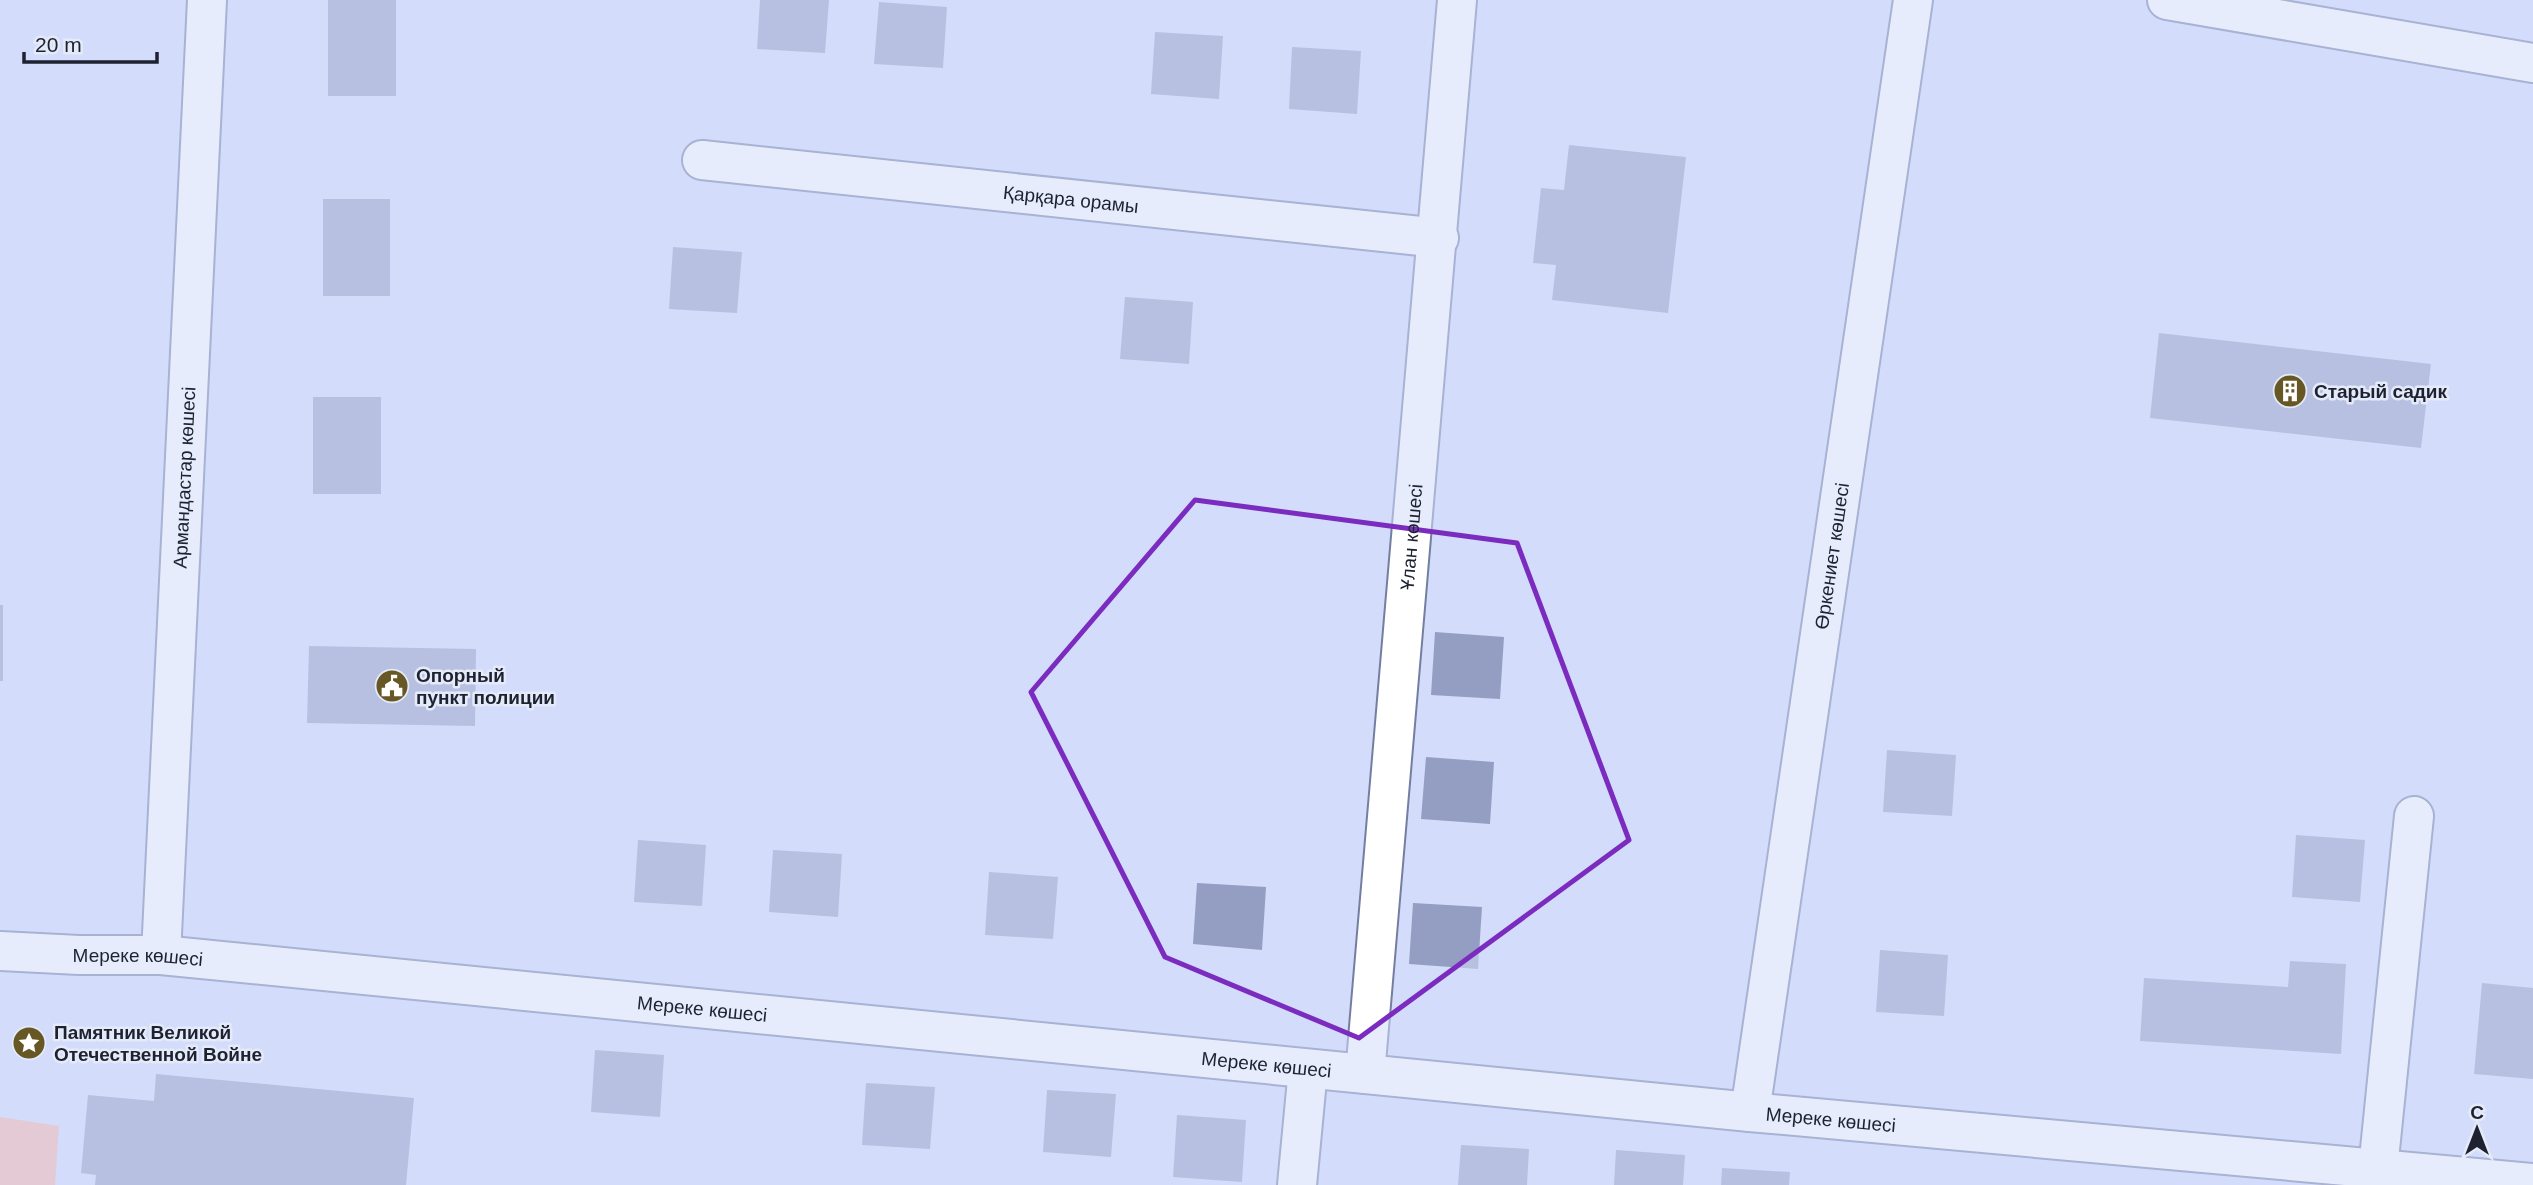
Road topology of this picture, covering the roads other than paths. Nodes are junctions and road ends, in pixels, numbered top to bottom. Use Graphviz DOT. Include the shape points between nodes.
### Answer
graph roads {
  1 [pos="207,0"];
  2 [pos="1457,0"];
  3 [pos="1913,0"];
  4 [pos="2167,0"];
  5 [pos="2533,63"];
  6 [pos="702,160"];
  7 [pos="1439,238"];
  8 [pos="2414,816"];
  9 [pos="0,951"];
  10 [pos="161,955"];
  11 [pos="1308,1069"];
  12 [pos="1365,1074"];
  13 [pos="1750,1112"];
  14 [pos="2378,1169"];
  15 [pos="2533,1183"];
  16 [pos="1297,1185"];
  1 -- 10 [label="street, Армандастар көшесі"];
  2 -- 7 [label="street, Ұлан көшесі"];
  3 -- 13 [label="street, Өркениет көшесі"];
  4 -- 5 [label="street"];
  6 -- 7 [label="street, Қарқара орамы"];
  7 -- 12 [label="street, Ұлан көшесі"];
  8 -- 14 [label="street"];
  9 -- 10 [label="street, Мереке көшесі"];
  10 -- 11 [label="street, Мереке көшесі"];
  11 -- 12 [label="street, Мереке көшесі"];
  11 -- 16 [label="street"];
  12 -- 13 [label="street, Мереке көшесі"];
  13 -- 14 [label="street, Мереке көшесі"];
  14 -- 15 [label="street, Мереке көшесі"];
}
